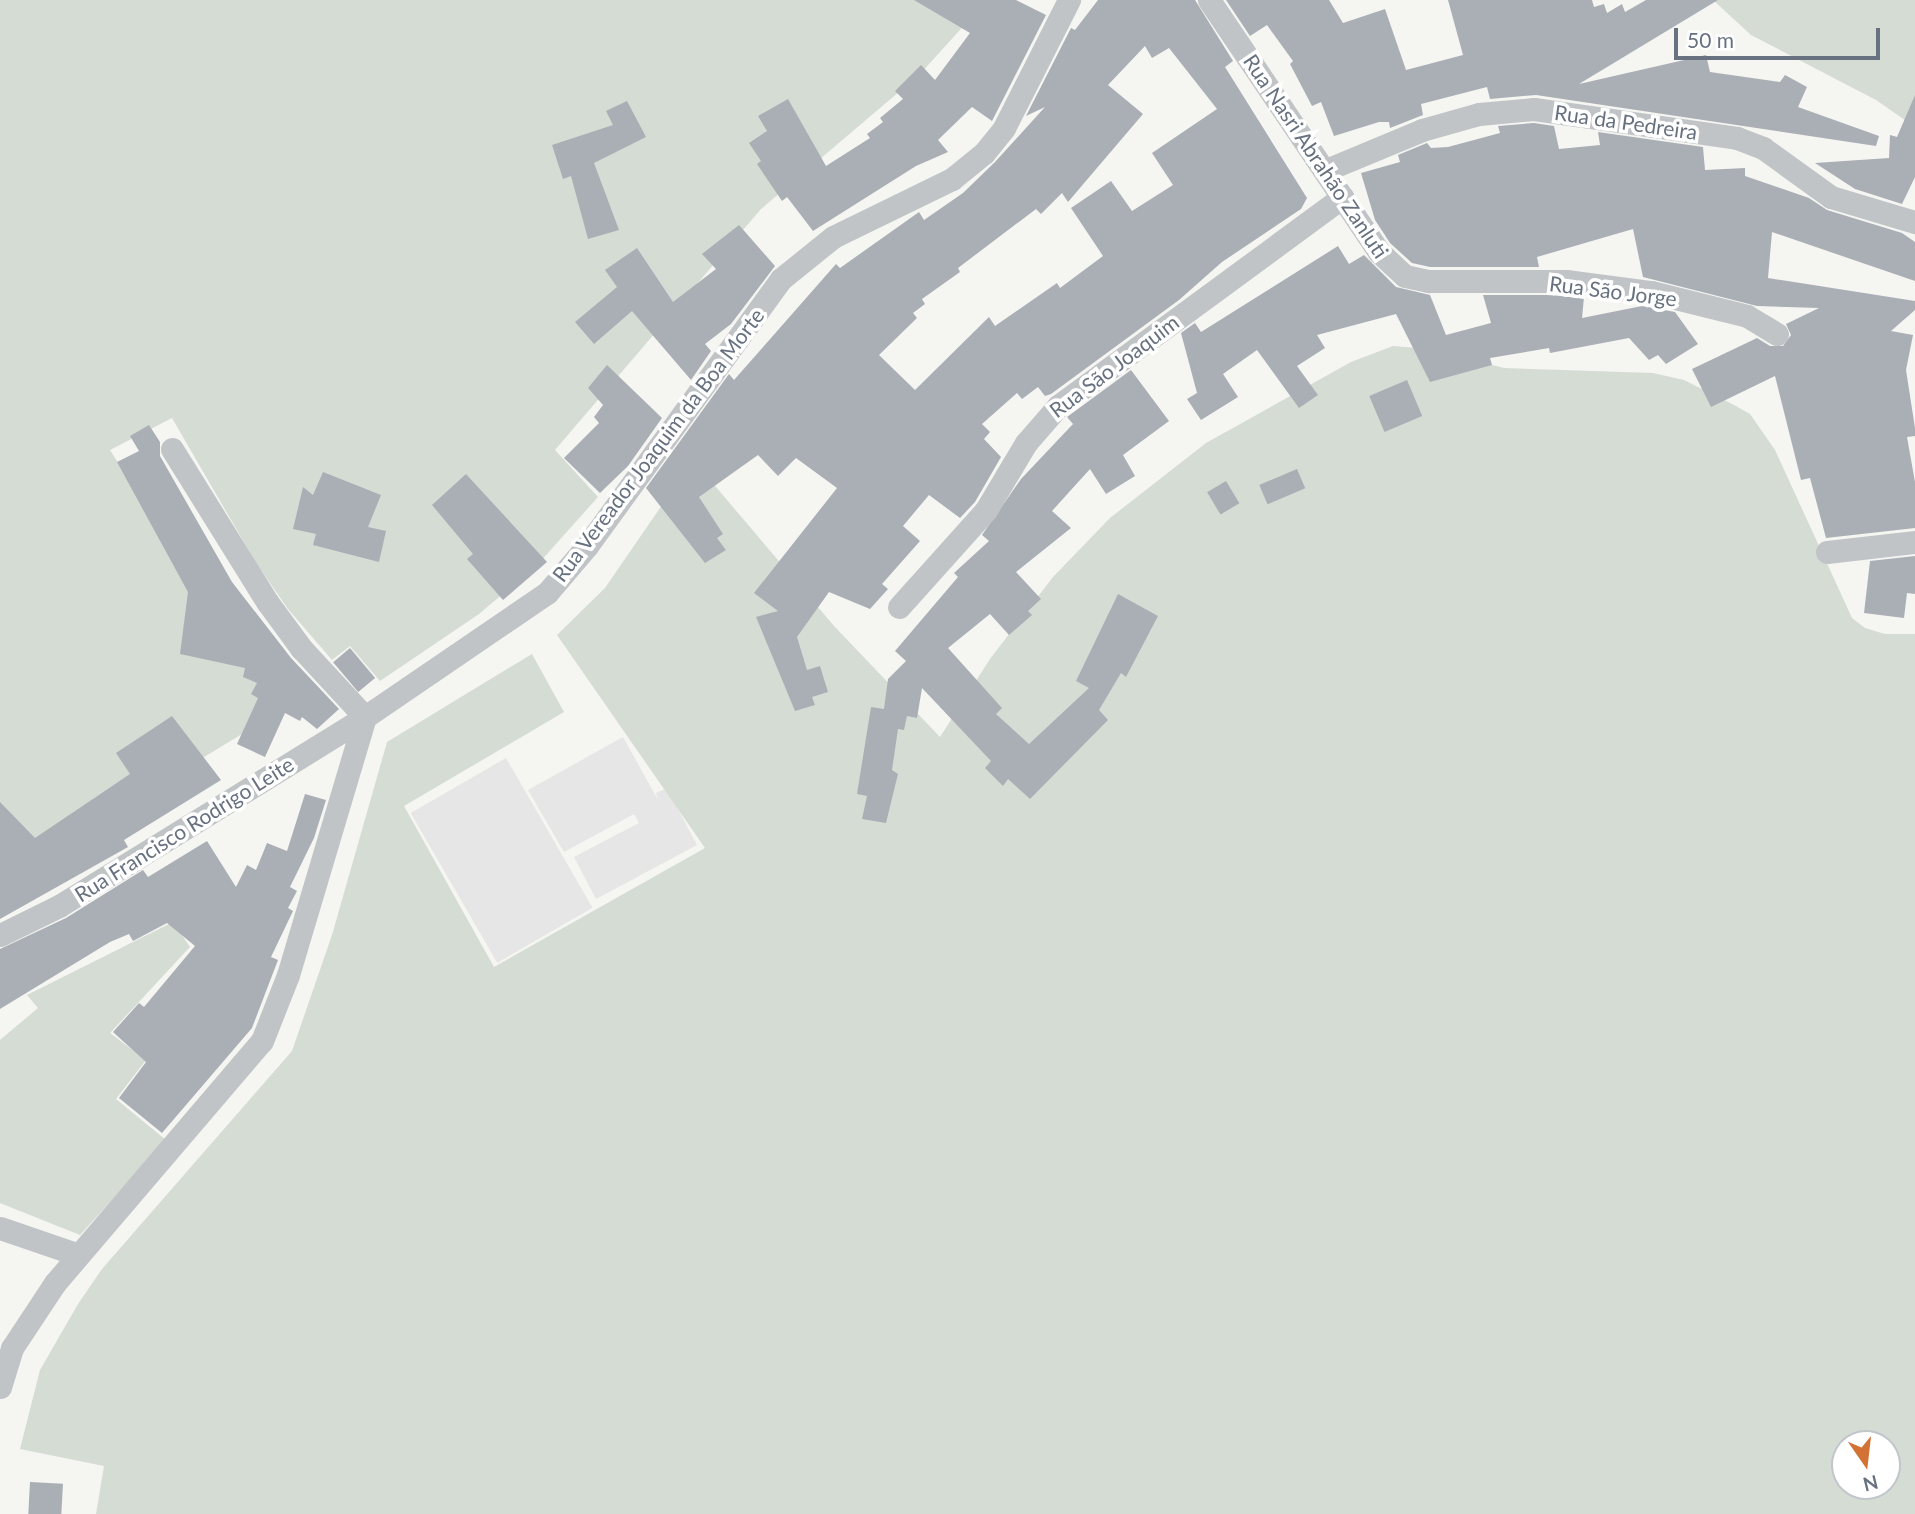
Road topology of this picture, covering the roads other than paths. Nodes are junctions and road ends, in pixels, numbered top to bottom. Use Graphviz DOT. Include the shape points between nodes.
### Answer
graph roads {
  1 [pos="1069,0"];
  2 [pos="1209,0"];
  3 [pos="1326,170"];
  4 [pos="1343,197"];
  5 [pos="1915,222"];
  6 [pos="1443,281"];
  7 [pos="1777,334"];
  8 [pos="172,449"];
  9 [pos="1915,542"];
  10 [pos="1827,552"];
  11 [pos="899,607"];
  12 [pos="365,717"];
  13 [pos="0,935"];
  14 [pos="0,1228"];
  15 [pos="79,1255"];
  16 [pos="0,1387"];
  1 -- 12 [label="street, Rua Vereador Joaquim da Boa Morte" via="1004,128 984,153 952,179 833,236 800,261 781,279 562,578 529,607"];
  2 -- 3 [label="street, Rua Nasri Abrahão Zanluti"];
  3 -- 4 [label="street, Rua Nasri Abrahão Zanluti"];
  3 -- 5 [label="street, Rua da Pedreira" via="1422,130 1479,114 1534,110 1737,138 1763,148 1846,204"];
  4 -- 6 [label="street, Rua Nasri Abrahão Zanluti" via="1394,268 1420,281"];
  4 -- 11 [label="street, Rua São Joaquim" via="1058,406 1026,443 986,510"];
  6 -- 7 [label="street, Rua São Jorge" via="1566,281 1651,292 1747,316"];
  8 -- 12 [label="street" via="268,603 301,648"];
  9 -- 10 [label="street"];
  12 -- 13 [label="street, Rua Francisco Rodrigo Leite" via="59,906"];
  12 -- 15 [label="street" via="269,1028 254,1054"];
  14 -- 15 [label="street"];
  15 -- 16 [label="street" via="23,1328"];
}
